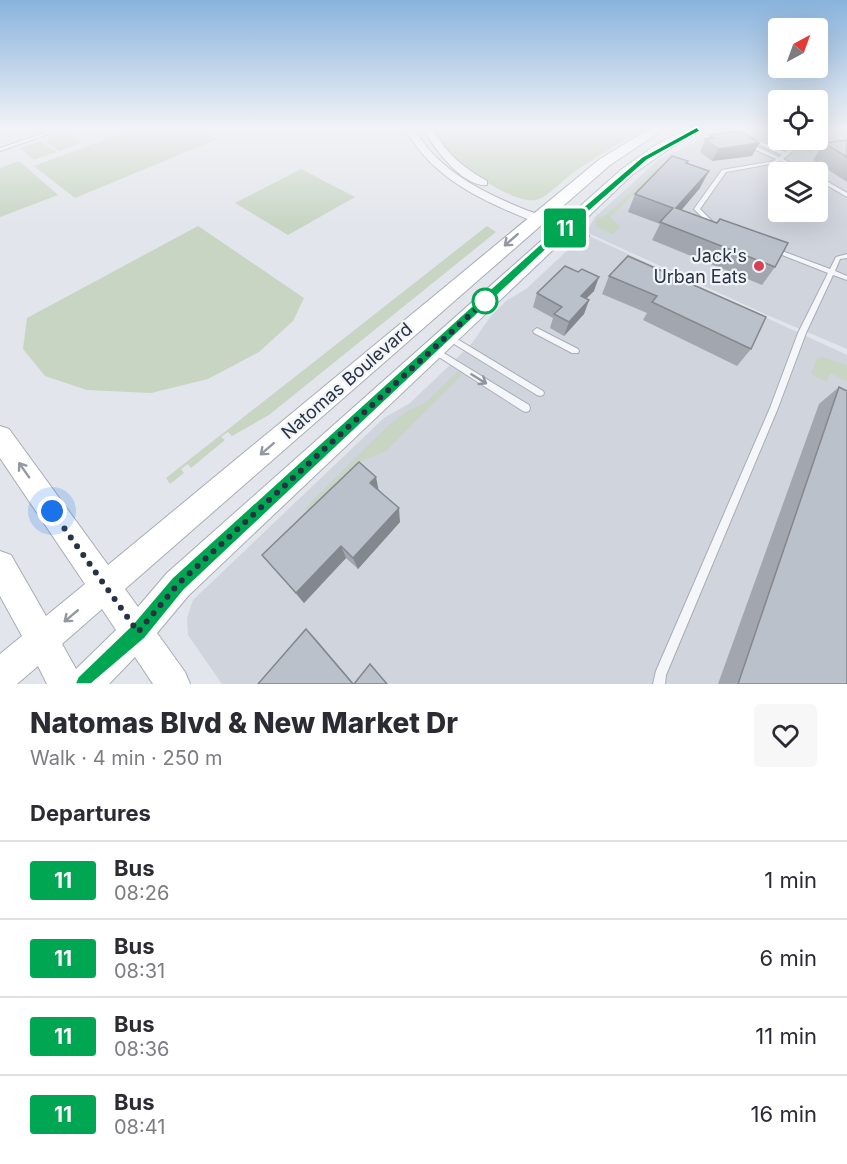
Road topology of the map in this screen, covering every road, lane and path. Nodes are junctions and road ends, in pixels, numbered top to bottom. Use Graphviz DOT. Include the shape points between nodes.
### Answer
graph roads {
  1 [pos="435,161"];
  2 [pos="453,161"];
  3 [pos="607,161"];
  4 [pos="642,161"];
  5 [pos="777,161"];
  6 [pos="828,184"];
  7 [pos="847,195"];
  8 [pos="541,215"];
  9 [pos="567,226"];
  10 [pos="716,228"];
  11 [pos="765,247"];
  12 [pos="847,256"];
  13 [pos="832,273"];
  14 [pos="847,278"];
  15 [pos="537,331"];
  16 [pos="440,342"];
  17 [pos="575,351"];
  18 [pos="540,393"];
  19 [pos="526,408"];
  20 [pos="0,437"];
  21 [pos="0,566"];
  22 [pos="106,586"];
  23 [pos="138,632"];
  24 [pos="42,640"];
  25 [pos="0,676"];
  26 [pos="66,684"];
  27 [pos="85,684"];
  28 [pos="173,684"];
  29 [pos="659,684"];
  1 -- 8 [label="street" via="459,180"];
  2 -- 8 [label="street" via="474,178"];
  3 -- 8 [label="main road, Natomas Boulevard"];
  4 -- 9 [label="main road, Natomas Boulevard"];
  5 -- 10 [label="lane" via="724,171 697,209"];
  6 -- 7 [label="lane"];
  8 -- 9 [label="street"];
  8 -- 22 [label="main road, Natomas Boulevard, one-way"];
  9 -- 16 [label="main road, Natomas Boulevard"];
  11 -- 13 [label="lane"];
  12 -- 13 [label="lane" via="838,258"];
  13 -- 14 [label="lane"];
  13 -- 29 [label="lane" via="802,333"];
  15 -- 17 [label="lane"];
  16 -- 18 [label="lane"];
  16 -- 19 [label="lane, one-way"];
  16 -- 23 [label="main road, Natomas Boulevard" via="178,584"];
  22 -- 20 [label="main road, one-way"];
  21 -- 24 [label="main road"];
  22 -- 23 [label="main road"];
  22 -- 24 [label="main road, Natomas Boulevard, one-way"];
  23 -- 27 [label="main road, Natomas Boulevard"];
  23 -- 28 [label="main road"];
  24 -- 25 [label="main road, Natomas Boulevard"];
  24 -- 26 [label="main road"];
}
